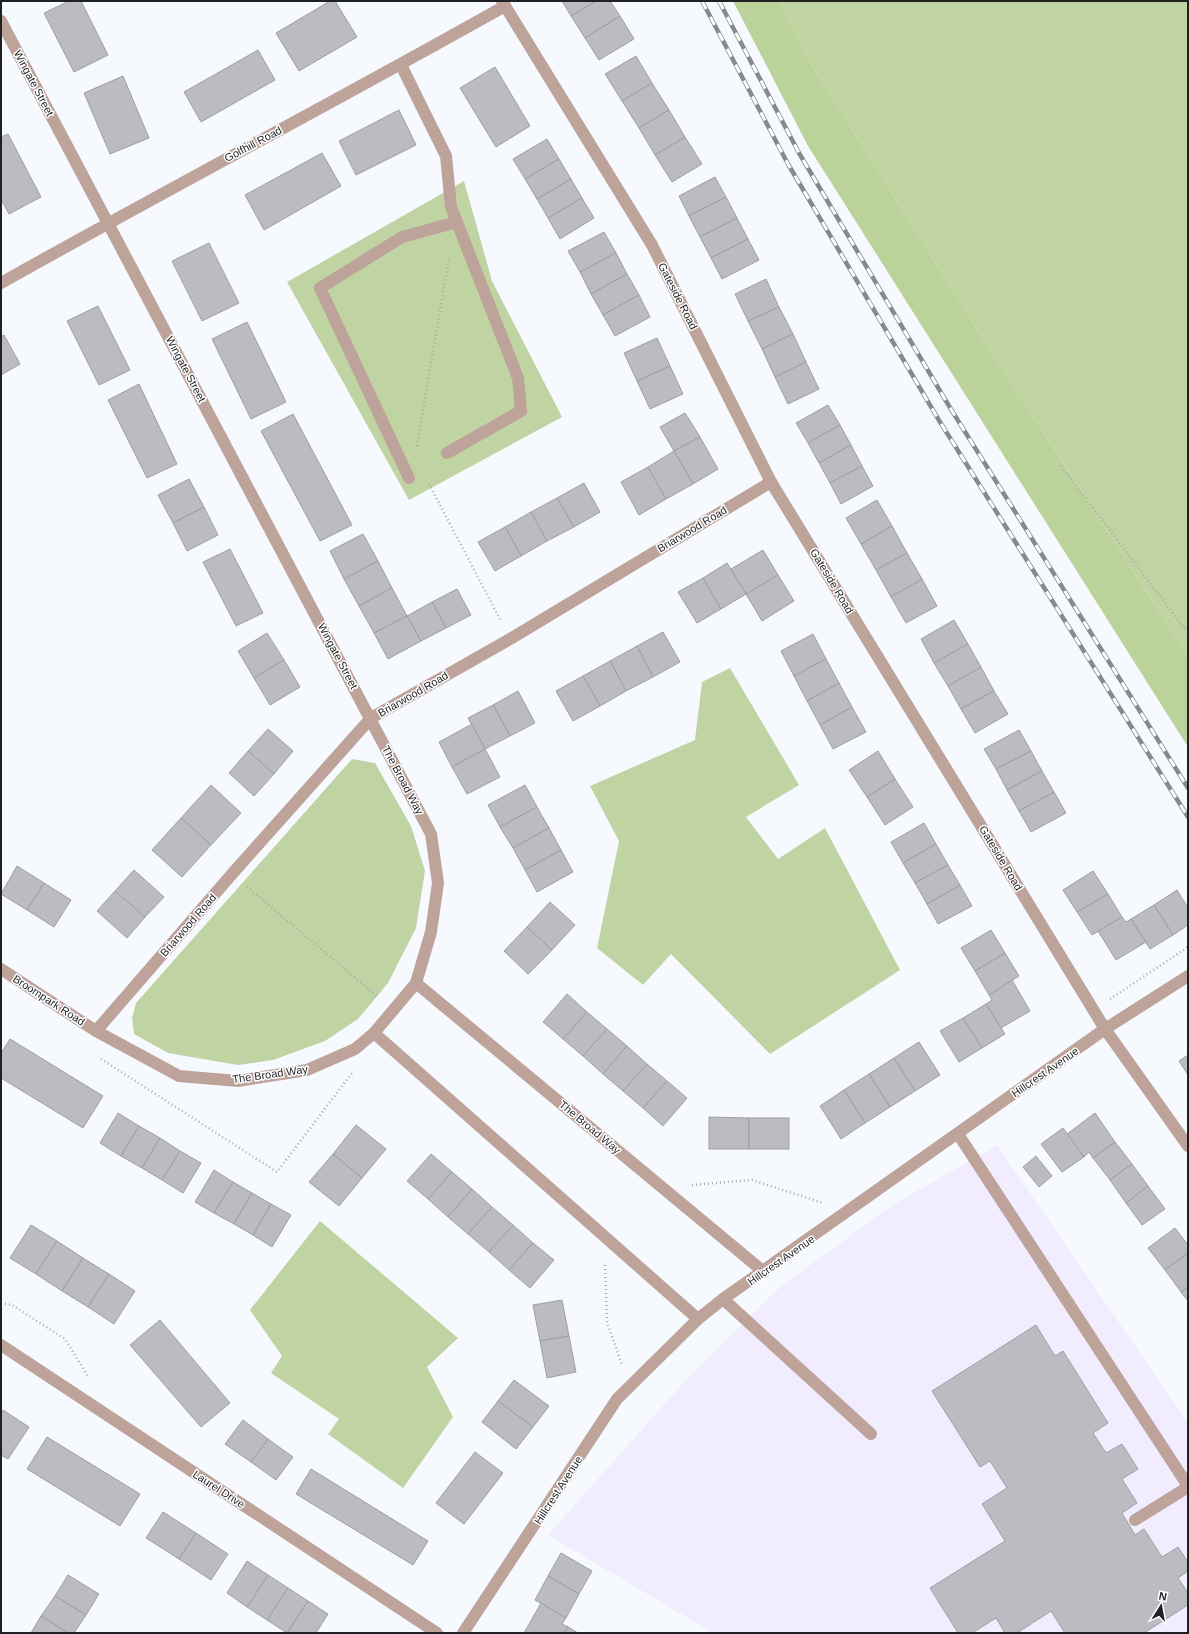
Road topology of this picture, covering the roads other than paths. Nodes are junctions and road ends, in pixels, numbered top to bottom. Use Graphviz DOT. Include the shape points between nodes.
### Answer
graph roads {
  1 [pos="503,4"];
  2 [pos="1,21"];
  3 [pos="401,65"];
  4 [pos="457,222"];
  5 [pos="108,223"];
  6 [pos="1,283"];
  7 [pos="447,453"];
  8 [pos="409,478"];
  9 [pos="771,482"];
  10 [pos="371,718"];
  11 [pos="1,969"];
  12 [pos="1188,976"];
  13 [pos="416,983"];
  14 [pos="1105,1029"];
  15 [pos="96,1031"];
  16 [pos="374,1033"];
  17 [pos="958,1134"];
  18 [pos="1188,1146"];
  19 [pos="764,1272"];
  20 [pos="723,1299"];
  21 [pos="698,1319"];
  22 [pos="1,1345"];
  23 [pos="871,1434"];
  24 [pos="1188,1486"];
  25 [pos="1135,1520"];
  26 [pos="437,1633"];
  27 [pos="463,1633"];
  1 -- 3 [label="street, Golfhill Road"];
  1 -- 9 [label="street, Gateside Road" via="652,245"];
  2 -- 5 [label="street, Wingate Street"];
  3 -- 4 [label="street" via="446,156 451,206"];
  3 -- 5 [label="street, Golfhill Road"];
  4 -- 7 [label="street" via="518,378 521,411"];
  4 -- 8 [label="street" via="402,237 320,288"];
  5 -- 6 [label="street, Golfhill Road"];
  5 -- 10 [label="street, Wingate Street"];
  9 -- 10 [label="street, Briarwood Road" via="510,639"];
  9 -- 14 [label="street, Gateside Road"];
  10 -- 13 [label="street, The Broad Way" via="431,834 438,883 431,932"];
  10 -- 15 [label="street, Briarwood Road"];
  11 -- 15 [label="street, Broompark Road"];
  12 -- 14 [label="street, Hillcrest Avenue"];
  13 -- 16 [label="street, The Broad Way"];
  13 -- 19 [label="street, The Broad Way"];
  14 -- 17 [label="street, Hillcrest Avenue"];
  14 -- 18 [label="street, Gateside Road"];
  15 -- 16 [label="street, The Broad Way" via="179,1076 238,1081 307,1070 354,1048"];
  16 -- 21 [label="street"];
  17 -- 19 [label="street, Hillcrest Avenue"];
  17 -- 24 [label="street"];
  19 -- 20 [label="street, Hillcrest Avenue"];
  20 -- 21 [label="street, Hillcrest Avenue"];
  20 -- 23 [label="street"];
  21 -- 27 [label="street, Hillcrest Avenue" via="617,1399"];
  22 -- 26 [label="street, Laurel Drive"];
  24 -- 25 [label="street"];
}
